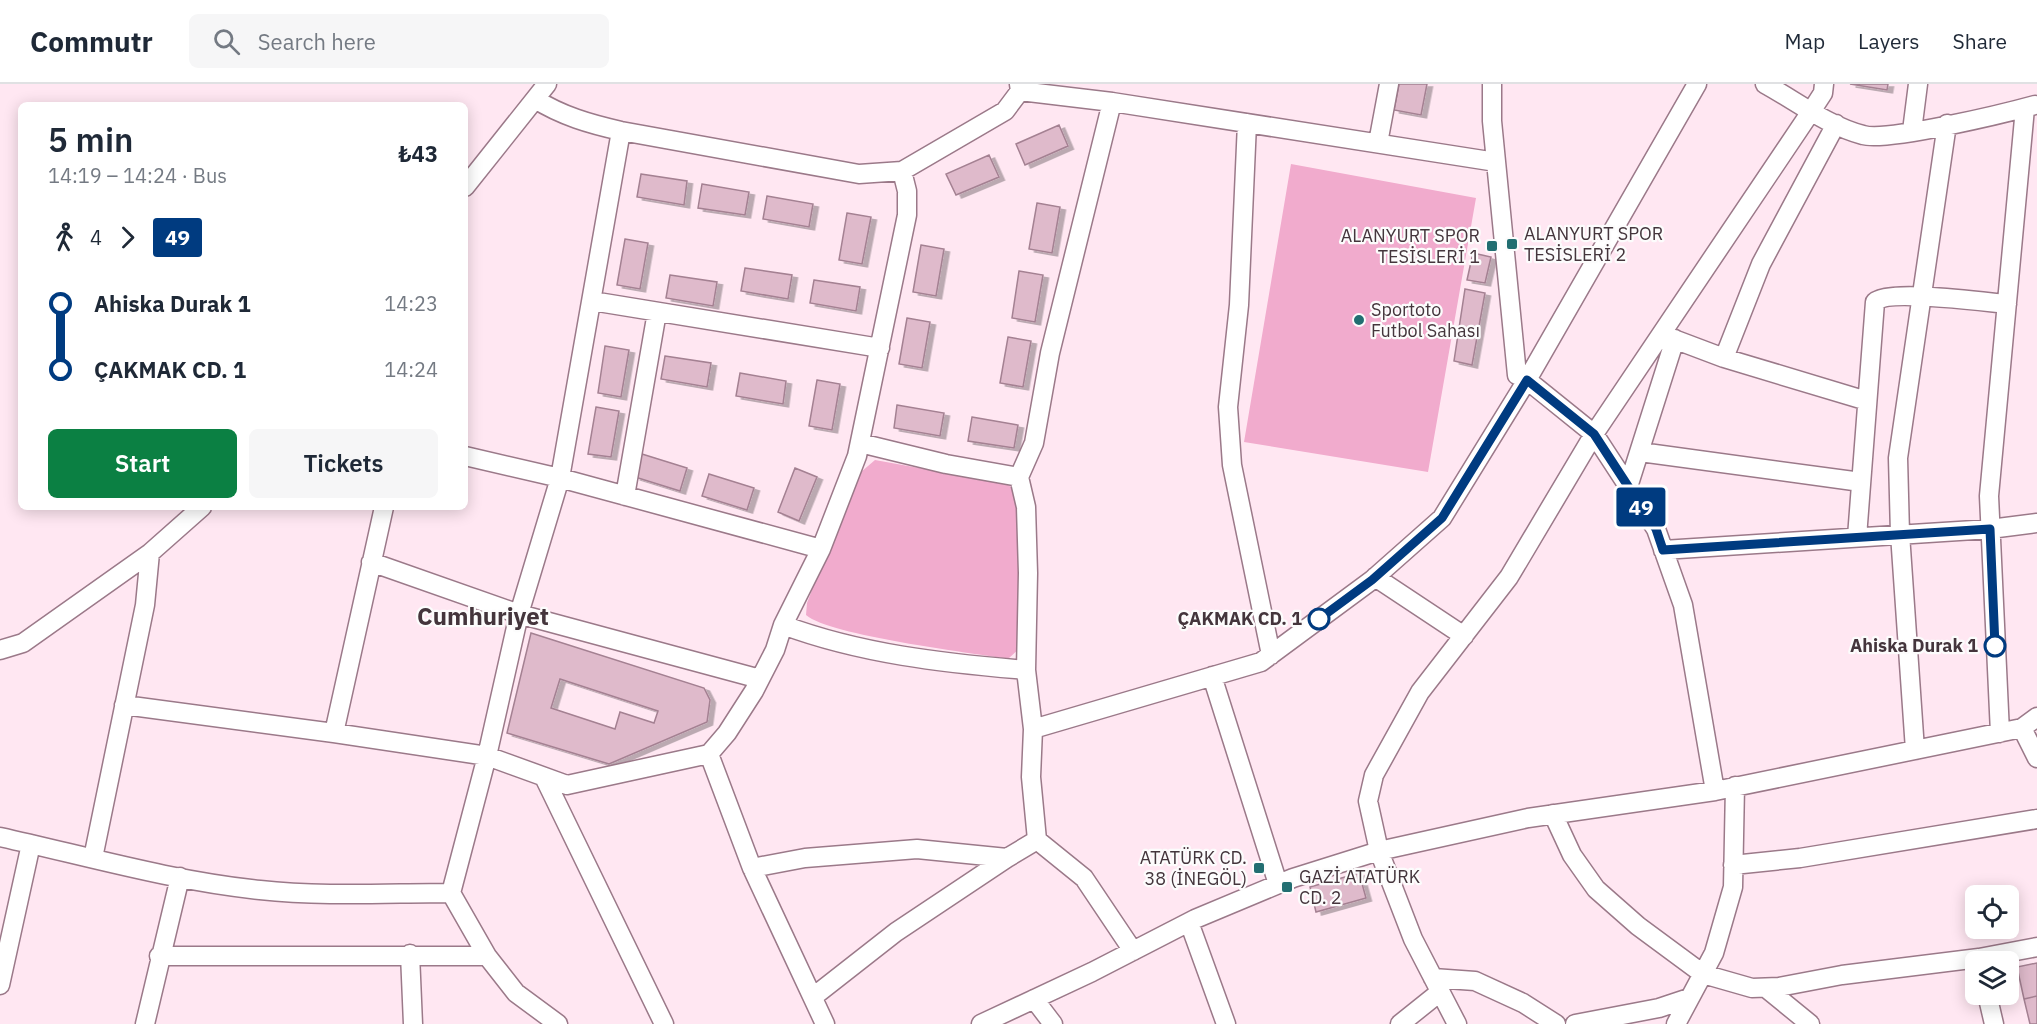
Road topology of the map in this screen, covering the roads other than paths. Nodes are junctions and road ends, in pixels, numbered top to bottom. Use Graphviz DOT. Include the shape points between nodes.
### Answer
graph roads {
  1 [pos="548,84"];
  2 [pos="1389,84"];
  3 [pos="1492,84"];
  4 [pos="1697,84"];
  5 [pos="1765,84"];
  6 [pos="1824,84"];
  7 [pos="1918,84"];
  8 [pos="1020,87"];
  9 [pos="535,99"];
  10 [pos="1112,102"];
  11 [pos="2031,106"];
  12 [pos="1812,111"];
  13 [pos="1247,123"];
  14 [pos="1836,124"];
  15 [pos="1947,124"];
  16 [pos="621,131"];
  17 [pos="1912,131"];
  18 [pos="1378,143"];
  19 [pos="1496,162"];
  20 [pos="902,171"];
  21 [pos="468,183"];
  22 [pos="1921,296"];
  23 [pos="592,301"];
  24 [pos="2007,304"];
  25 [pos="657,312"];
  26 [pos="1669,337"];
  27 [pos="880,348"];
  28 [pos="1724,358"];
  29 [pos="1527,380"];
  30 [pos="1867,401"];
  31 [pos="1594,434"];
  32 [pos="860,443"];
  33 [pos="1640,452"];
  34 [pos="468,457"];
  35 [pos="1019,477"];
  36 [pos="560,478"];
  37 [pos="1861,482"];
  38 [pos="1628,488"];
  39 [pos="626,496"];
  40 [pos="199,510"];
  41 [pos="383,510"];
  42 [pos="2037,523"];
  43 [pos="1990,529"];
  44 [pos="1900,534"];
  45 [pos="1857,537"];
  46 [pos="821,549"];
  47 [pos="1663,550"];
  48 [pos="150,553"];
  49 [pos="371,562"];
  50 [pos="1375,577"];
  51 [pos="519,614"];
  52 [pos="783,625"];
  53 [pos="1464,636"];
  54 [pos="0,650"];
  55 [pos="1271,655"];
  56 [pos="1026,670"];
  57 [pos="1212,676"];
  58 [pos="760,679"];
  59 [pos="124,705"];
  60 [pos="2037,717"];
  61 [pos="2022,728"];
  62 [pos="1033,729"];
  63 [pos="334,732"];
  64 [pos="2000,733"];
  65 [pos="1915,750"];
  66 [pos="709,754"];
  67 [pos="487,756"];
  68 [pos="2037,758"];
  69 [pos="544,777"];
  70 [pos="1736,786"];
  71 [pos="1715,791"];
  72 [pos="1553,814"];
  73 [pos="2037,819"];
  74 [pos="0,837"];
  75 [pos="1037,840"];
  76 [pos="31,844"];
  77 [pos="1379,851"];
  78 [pos="93,858"];
  79 [pos="1007,858"];
  80 [pos="1733,865"];
  81 [pos="752,868"];
  82 [pos="180,877"];
  83 [pos="1278,884"];
  84 [pos="451,893"];
  85 [pos="1190,922"];
  86 [pos="2037,947"];
  87 [pos="1133,951"];
  88 [pos="2019,951"];
  89 [pos="410,954"];
  90 [pos="159,956"];
  91 [pos="487,956"];
  92 [pos="1965,962"];
  93 [pos="1703,974"];
  94 [pos="0,985"];
  95 [pos="1437,985"];
  96 [pos="1766,988"];
  97 [pos="813,997"];
  98 [pos="1689,998"];
  99 [pos="1034,999"];
  100 [pos="1990,1005"];
  101 [pos="145,1024"];
  102 [pos="413,1024"];
  103 [pos="558,1024"];
  104 [pos="664,1024"];
  105 [pos="825,1024"];
  106 [pos="981,1024"];
  107 [pos="1053,1024"];
  108 [pos="1226,1024"];
  109 [pos="1400,1024"];
  110 [pos="1457,1024"];
  111 [pos="1556,1024"];
  112 [pos="1575,1024"];
  113 [pos="1676,1024"];
  114 [pos="1810,1024"];
  115 [pos="1994,1024"];
  1 -- 9 [label="street"];
  2 -- 18 [label="street"];
  3 -- 19 [label="street"];
  4 -- 29 [label="street"];
  5 -- 12 [label="street"];
  6 -- 12 [label="street"];
  7 -- 17 [label="street"];
  8 -- 10 [label="street"];
  8 -- 20 [label="street" via="1005,111"];
  9 -- 16 [label="street" via="553,111 587,124"];
  9 -- 21 [label="street"];
  10 -- 13 [label="street"];
  10 -- 35 [label="street" via="1050,353 1034,443"];
  11 -- 15 [label="street"];
  11 -- 24 [label="street"];
  12 -- 14 [label="street"];
  12 -- 26 [label="street"];
  13 -- 18 [label="street"];
  13 -- 55 [label="street" via="1239,305 1228,407 1232,465"];
  14 -- 17 [label="street" via="1866,136"];
  14 -- 28 [label="street" via="1761,264"];
  15 -- 17 [label="street"];
  15 -- 22 [label="street"];
  16 -- 20 [label="street" via="859,174"];
  16 -- 23 [label="street"];
  18 -- 19 [label="street"];
  19 -- 29 [label="street" via="1516,375"];
  20 -- 27 [label="street" via="908,191 908,215"];
  22 -- 24 [label="street"];
  22 -- 30 [label="street" via="1883,297 1875,302"];
  22 -- 44 [label="street" via="1898,458"];
  23 -- 25 [label="street"];
  23 -- 36 [label="street"];
  24 -- 43 [label="street" via="1989,496"];
  25 -- 27 [label="street"];
  25 -- 39 [label="street"];
  26 -- 28 [label="street"];
  26 -- 31 [label="street"];
  26 -- 33 [label="street"];
  27 -- 32 [label="street"];
  28 -- 30 [label="street"];
  29 -- 31 [label="street"];
  29 -- 50 [label="street" via="1442,518"];
  30 -- 37 [label="street"];
  31 -- 38 [label="street"];
  31 -- 53 [label="street" via="1509,578"];
  32 -- 35 [label="street"];
  32 -- 46 [label="street"];
  33 -- 37 [label="street"];
  33 -- 38 [label="street"];
  34 -- 36 [label="street"];
  35 -- 56 [label="street" via="1026,507"];
  36 -- 39 [label="street"];
  36 -- 51 [label="street"];
  37 -- 45 [label="street"];
  38 -- 47 [label="street" via="1656,529"];
  39 -- 46 [label="street"];
  40 -- 48 [label="street"];
  41 -- 49 [label="street"];
  42 -- 43 [label="street"];
  43 -- 44 [label="street"];
  43 -- 64 [label="street"];
  44 -- 45 [label="street"];
  44 -- 65 [label="street"];
  45 -- 47 [label="street"];
  46 -- 52 [label="street"];
  47 -- 71 [label="street" via="1683,605"];
  48 -- 54 [label="street" via="23,643"];
  48 -- 59 [label="street" via="145,605"];
  49 -- 51 [label="street"];
  49 -- 63 [label="street"];
  50 -- 53 [label="street"];
  50 -- 55 [label="street"];
  51 -- 58 [label="street"];
  51 -- 67 [label="street"];
  52 -- 56 [label="street" via="824,640 935,662"];
  52 -- 58 [label="street"];
  53 -- 77 [label="street" via="1420,692 1374,775 1368,801"];
  55 -- 57 [label="street" via="1261,662"];
  56 -- 62 [label="street"];
  57 -- 62 [label="street"];
  57 -- 83 [label="street"];
  58 -- 66 [label="street" via="728,733"];
  59 -- 63 [label="street"];
  59 -- 78 [label="street"];
  60 -- 61 [label="street"];
  61 -- 64 [label="street"];
  61 -- 68 [label="street"];
  62 -- 75 [label="street" via="1031,777"];
  63 -- 67 [label="street"];
  64 -- 65 [label="street"];
  65 -- 70 [label="street"];
  66 -- 69 [label="street" via="567,785"];
  66 -- 81 [label="street"];
  67 -- 69 [label="street"];
  67 -- 84 [label="street"];
  69 -- 104 [label="street"];
  70 -- 71 [label="street"];
  70 -- 80 [label="street"];
  71 -- 72 [label="street"];
  72 -- 77 [label="street"];
  72 -- 93 [label="street" via="1572,855 1596,889"];
  73 -- 80 [label="street" via="1800,858"];
  74 -- 76 [label="street"];
  75 -- 79 [label="street"];
  75 -- 87 [label="street" via="1084,878"];
  76 -- 78 [label="street"];
  76 -- 94 [label="street"];
  77 -- 83 [label="street"];
  77 -- 95 [label="street" via="1413,939"];
  78 -- 82 [label="street"];
  79 -- 81 [label="street" via="917,849 805,858"];
  79 -- 97 [label="street" via="896,932"];
  80 -- 93 [label="street" via="1733,887 1714,952"];
  81 -- 97 [label="street"];
  82 -- 84 [label="street" via="259,890"];
  82 -- 90 [label="street"];
  83 -- 85 [label="street"];
  84 -- 91 [label="street"];
  85 -- 87 [label="street"];
  85 -- 108 [label="street"];
  86 -- 88 [label="street"];
  87 -- 99 [label="street"];
  89 -- 90 [label="street"];
  89 -- 91 [label="street"];
  89 -- 102 [label="street"];
  90 -- 101 [label="street"];
  91 -- 103 [label="street" via="516,993"];
  92 -- 96 [label="street"];
  93 -- 96 [label="street" via="1752,988"];
  93 -- 98 [label="street"];
  95 -- 109 [label="street"];
  95 -- 110 [label="street"];
  95 -- 111 [label="street" via="1475,981 1523,1003"];
  96 -- 114 [label="street"];
  97 -- 105 [label="street"];
  98 -- 112 [label="street" via="1659,1008"];
  98 -- 113 [label="street"];
  99 -- 106 [label="street"];
  99 -- 107 [label="street"];
  100 -- 115 [label="street"];
}
